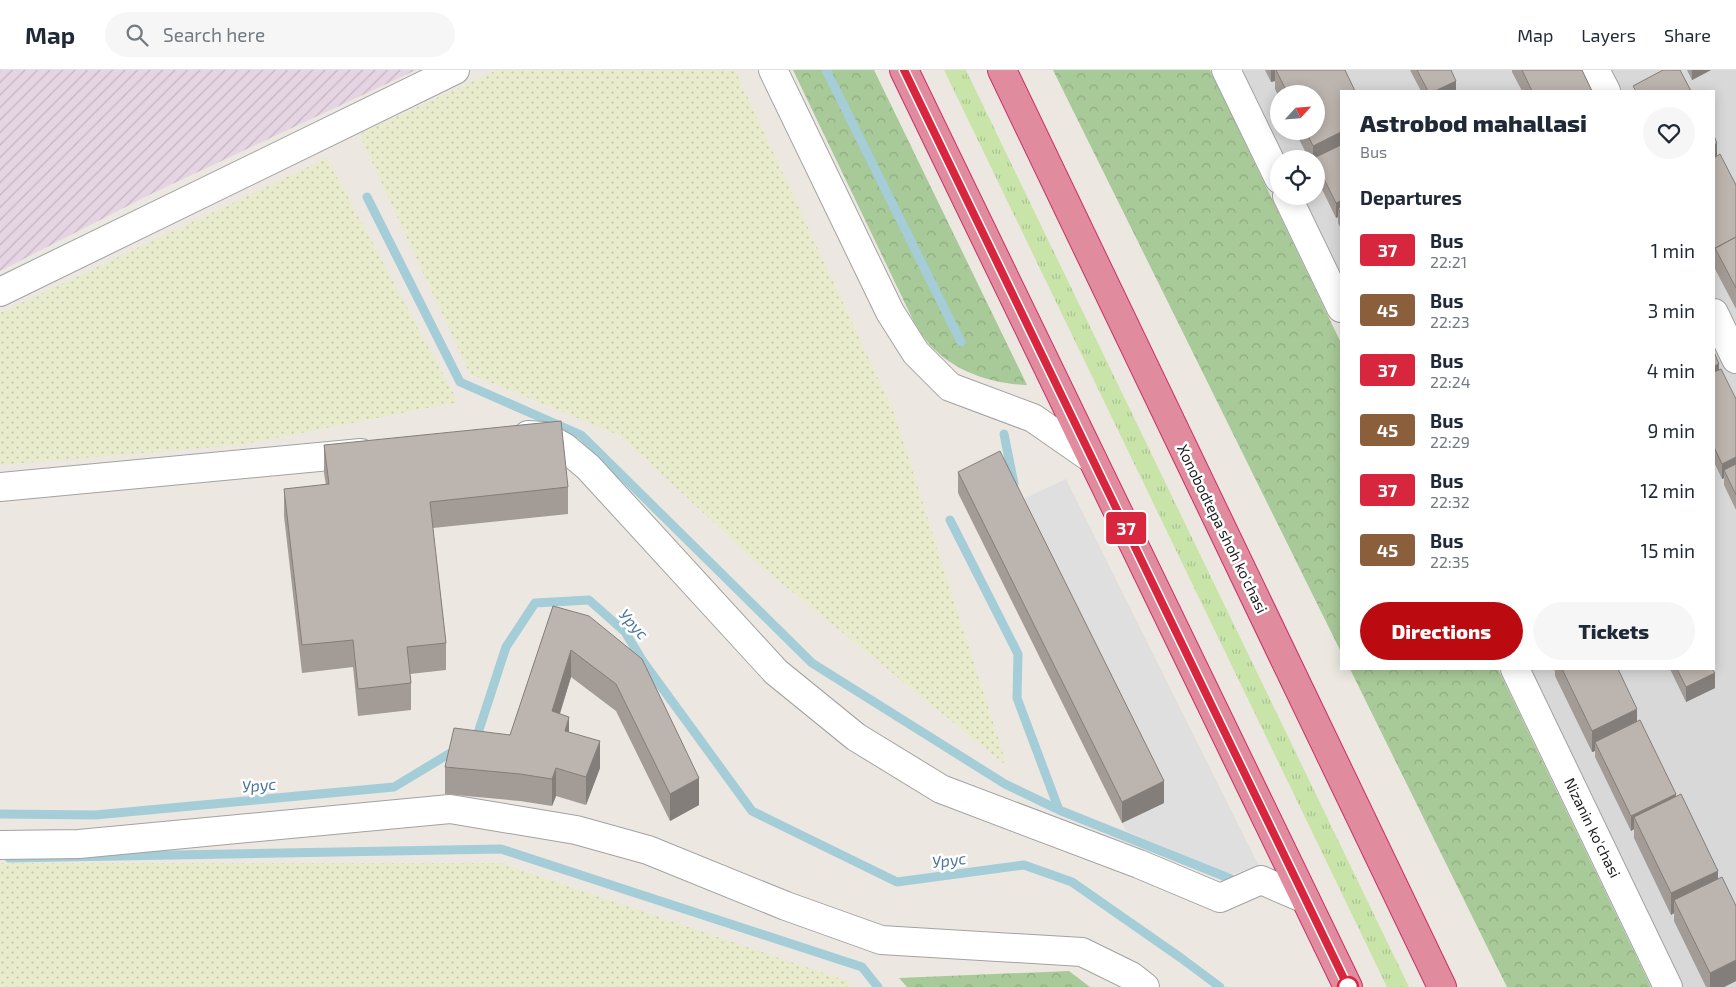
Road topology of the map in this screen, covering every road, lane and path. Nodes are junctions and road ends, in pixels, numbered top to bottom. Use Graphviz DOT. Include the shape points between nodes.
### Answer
graph roads {
  1 [pos="455,70"];
  2 [pos="773,70"];
  3 [pos="904,70"];
  4 [pos="1002,70"];
  5 [pos="1226,70"];
  6 [pos="1595,70"];
  7 [pos="1605,90"];
  8 [pos="1270,160"];
  9 [pos="1291,205"];
  10 [pos="0,292"];
  11 [pos="1340,306"];
  12 [pos="1715,315"];
  13 [pos="1736,359"];
  14 [pos="502,436"];
  15 [pos="383,451"];
  16 [pos="1092,458"];
  17 [pos="0,487"];
  18 [pos="1515,670"];
  19 [pos="0,845"];
  20 [pos="1305,899"];
  21 [pos="1145,987"];
  22 [pos="1348,987"];
  23 [pos="1442,987"];
  24 [pos="1668,987"];
  1 -- 10 [label="street"];
  2 -- 16 [label="street" via="890,312 916,353 950,387 1033,418"];
  3 -- 16 [label="highway"];
  4 -- 23 [label="highway, Xonobodtepa shoh ko'chasi"];
  5 -- 8 [label="street"];
  6 -- 7 [label="street"];
  9 -- 11 [label="street"];
  12 -- 13 [label="street"];
  14 -- 20 [label="street" via="544,436 564,447 588,467 776,672 856,737 941,789 1220,898 1261,880"];
  15 -- 17 [label="street"];
  16 -- 20 [label="highway"];
  18 -- 24 [label="street, Nizanin ko'chasi"];
  19 -- 21 [label="street" via="79,844 450,809 576,830 648,850 786,906 881,940 1082,952 1132,976"];
  20 -- 22 [label="highway"];
}
